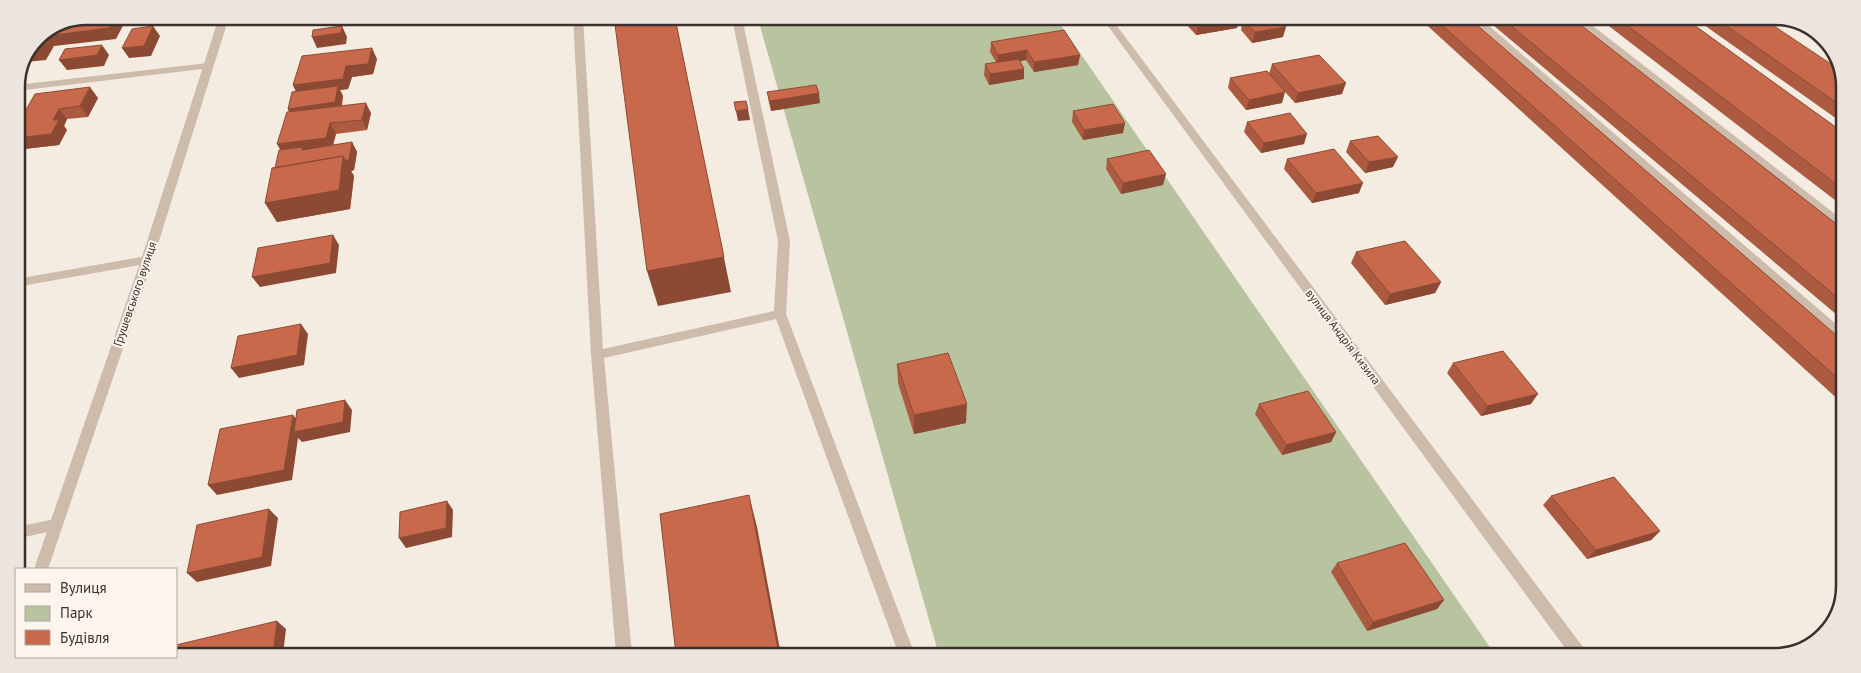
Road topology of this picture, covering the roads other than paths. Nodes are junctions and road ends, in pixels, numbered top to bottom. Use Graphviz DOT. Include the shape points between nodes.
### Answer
graph roads {
  1 [pos="221,25"];
  2 [pos="578,25"];
  3 [pos="738,25"];
  4 [pos="1111,25"];
  5 [pos="1482,25"];
  6 [pos="1584,25"];
  7 [pos="208,66"];
  8 [pos="25,87"];
  9 [pos="1836,221"];
  10 [pos="147,260"];
  11 [pos="25,281"];
  12 [pos="780,314"];
  13 [pos="1836,331"];
  14 [pos="597,355"];
  15 [pos="55,525"];
  16 [pos="25,531"];
  17 [pos="41,568"];
  18 [pos="623,648"];
  19 [pos="904,648"];
  20 [pos="1574,648"];
  1 -- 7 [label="street, Грушевського вулиця"];
  2 -- 14 [label="street"];
  3 -- 12 [label="street" via="784,241"];
  4 -- 20 [label="street, вулиця Андрія Кизила"];
  5 -- 13 [label="street"];
  6 -- 9 [label="street"];
  7 -- 8 [label="street"];
  7 -- 10 [label="street, Грушевського вулиця"];
  10 -- 11 [label="street"];
  10 -- 15 [label="street, Грушевського вулиця"];
  12 -- 14 [label="street"];
  12 -- 19 [label="street"];
  14 -- 18 [label="street"];
  15 -- 16 [label="street"];
  15 -- 17 [label="street, Грушевського вулиця"];
}
